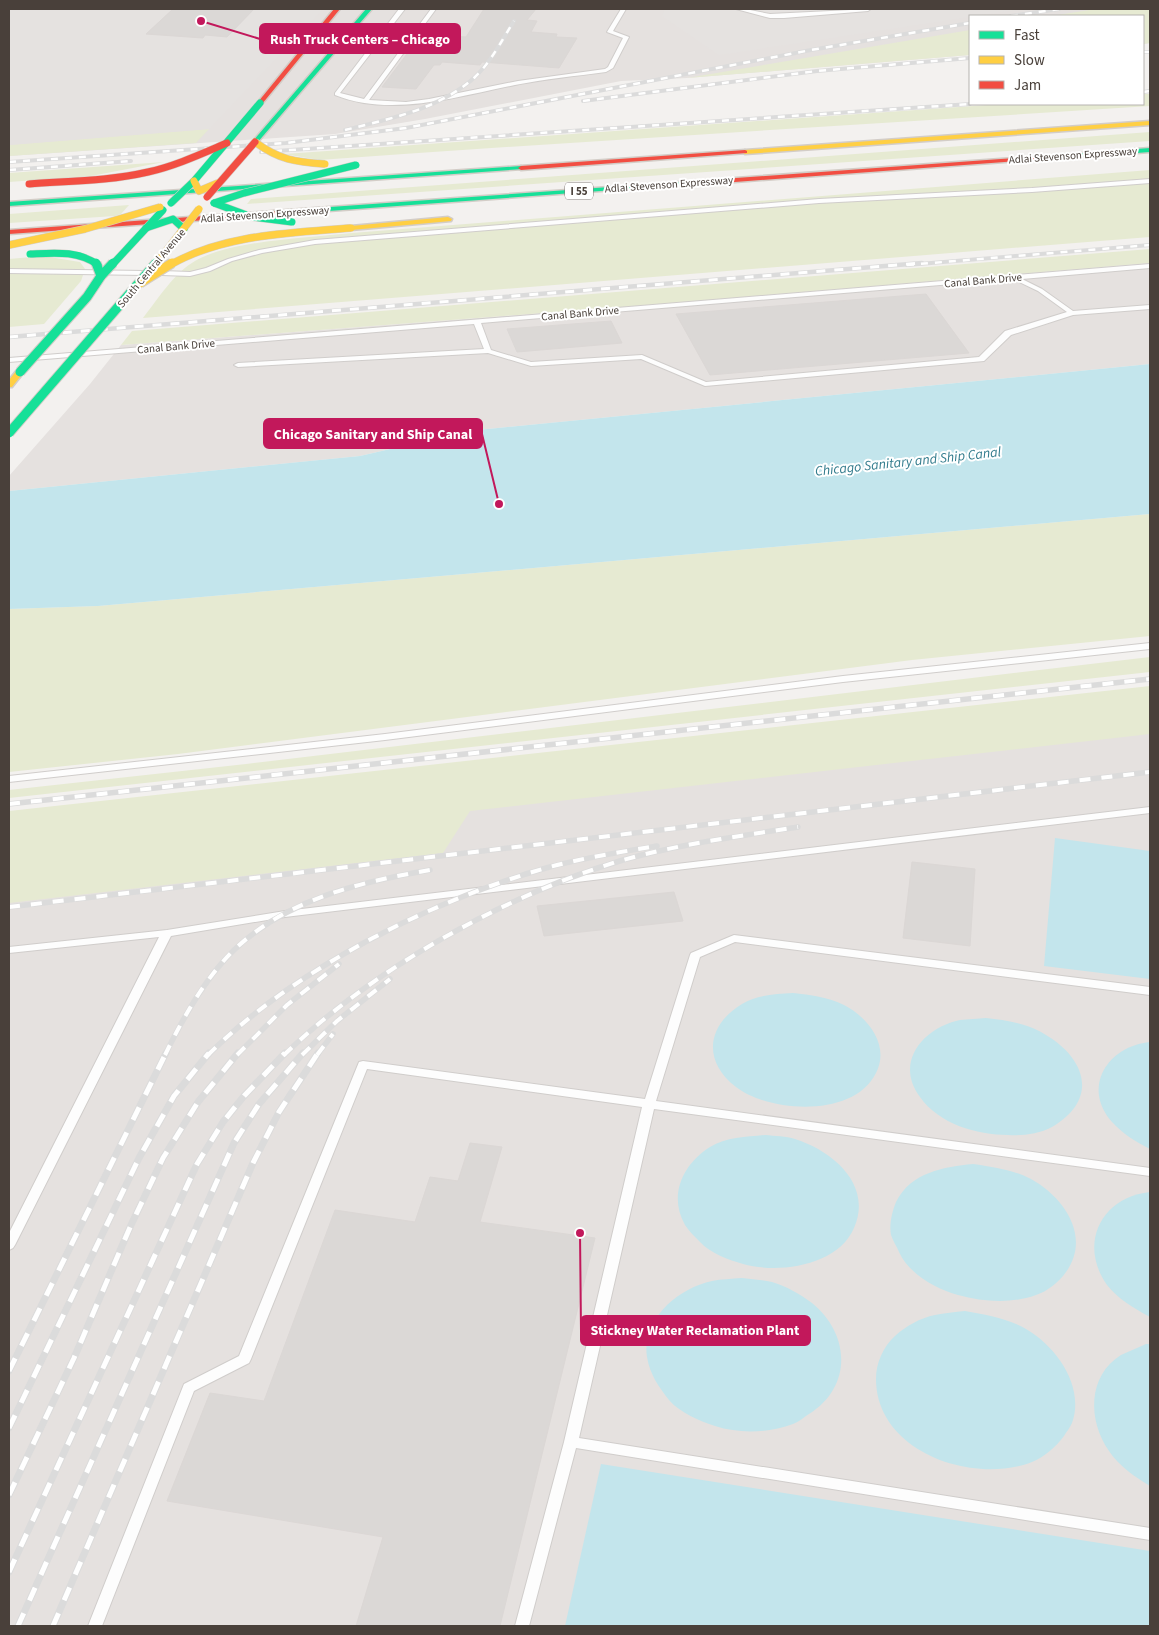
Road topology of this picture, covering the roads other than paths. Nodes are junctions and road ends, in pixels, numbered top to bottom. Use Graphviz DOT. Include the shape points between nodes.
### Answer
graph roads {
  1 [pos="337,9"];
  2 [pos="369,9"];
  3 [pos="402,9"];
  4 [pos="433,9"];
  5 [pos="623,9"];
  6 [pos="739,9"];
  7 [pos="868,9"];
  8 [pos="365,101"];
  9 [pos="1150,123"];
  10 [pos="255,142"];
  11 [pos="227,143"];
  12 [pos="1150,150"];
  13 [pos="1150,181"];
  14 [pos="204,193"];
  15 [pos="9,204"];
  16 [pos="164,207"];
  17 [pos="198,209"];
  18 [pos="456,216"];
  19 [pos="174,219"];
  20 [pos="350,225"];
  21 [pos="146,228"];
  22 [pos="184,229"];
  23 [pos="9,232"];
  24 [pos="9,245"];
  25 [pos="9,255"];
  26 [pos="1150,266"];
  27 [pos="9,271"];
  28 [pos="102,276"];
  29 [pos="1014,278"];
  30 [pos="140,283"];
  31 [pos="1150,307"];
  32 [pos="1072,313"];
  33 [pos="478,322"];
  34 [pos="488,351"];
  35 [pos="9,360"];
  36 [pos="238,365"];
  37 [pos="9,385"];
  38 [pos="9,433"];
  39 [pos="1150,646"];
  40 [pos="9,778"];
  41 [pos="1150,810"];
  42 [pos="166,933"];
  43 [pos="9,950"];
  44 [pos="1150,991"];
  45 [pos="649,1104"];
  46 [pos="1150,1172"];
  47 [pos="9,1245"];
  48 [pos="571,1442"];
  49 [pos="1150,1534"];
  50 [pos="95,1626"];
  51 [pos="522,1626"];
  1 -- 11 [label="main road, bridge"];
  2 -- 10 [label="main road"];
  3 -- 8 [label="lane" via="337,94"];
  4 -- 8 [label="lane"];
  5 -- 8 [label="lane" via="610,32 626,37 606,70 430,101 406,104"];
  6 -- 7 [label="lane" via="784,16"];
  9 -- 15 [label="main road, I 55"];
  10 -- 14 [label="main road, bridge" via="218,183"];
  10 -- 14 [label="main road, bridge" via="273,156 287,161 361,165 244,193"];
  11 -- 14 [label="main road, bridge"];
  11 -- 16 [label="main road, bridge" via="147,172 23,186 120,193"];
  12 -- 23 [label="main road, Adlai Stevenson Expressway / I 55"];
  13 -- 27 [label="lane" via="819,202 316,242 260,251 190,274"];
  14 -- 16 [label="main road, bridge"];
  14 -- 17 [label="main road"];
  14 -- 20 [label="main road, bridge" via="233,213 268,221"];
  16 -- 19 [label="main road, bridge"];
  16 -- 21 [label="main road, bridge"];
  16 -- 24 [label="main road, bridge" via="97,227"];
  17 -- 19 [label="main road"];
  17 -- 22 [label="main road, South Central Avenue, bridge"];
  18 -- 20 [label="main road"];
  19 -- 21 [label="main road, bridge"];
  19 -- 22 [label="main road, bridge"];
  20 -- 30 [label="main road, bridge" via="228,243 188,255"];
  21 -- 28 [label="main road, bridge"];
  22 -- 30 [label="main road, South Central Avenue, bridge"];
  25 -- 28 [label="main road, bridge" via="73,254 98,264"];
  26 -- 29 [label="lane, Canal Bank Drive"];
  28 -- 37 [label="main road, bridge"];
  29 -- 32 [label="lane" via="1040,290"];
  29 -- 33 [label="lane, Canal Bank Drive"];
  30 -- 38 [label="main road, South Central Avenue, bridge"];
  31 -- 32 [label="lane"];
  32 -- 34 [label="lane" via="1008,333 981,359 705,384 642,357 531,364"];
  33 -- 34 [label="lane"];
  33 -- 35 [label="lane, Canal Bank Drive"];
  34 -- 36 [label="lane"];
  39 -- 40 [label="lane"];
  41 -- 42 [label="lane" via="285,914"];
  42 -- 43 [label="lane"];
  42 -- 47 [label="lane"];
  44 -- 45 [label="lane" via="734,938 695,955"];
  45 -- 46 [label="lane"];
  45 -- 48 [label="lane"];
  45 -- 50 [label="lane" via="363,1065 244,1360 189,1388"];
  48 -- 49 [label="lane"];
  48 -- 51 [label="lane"];
}
